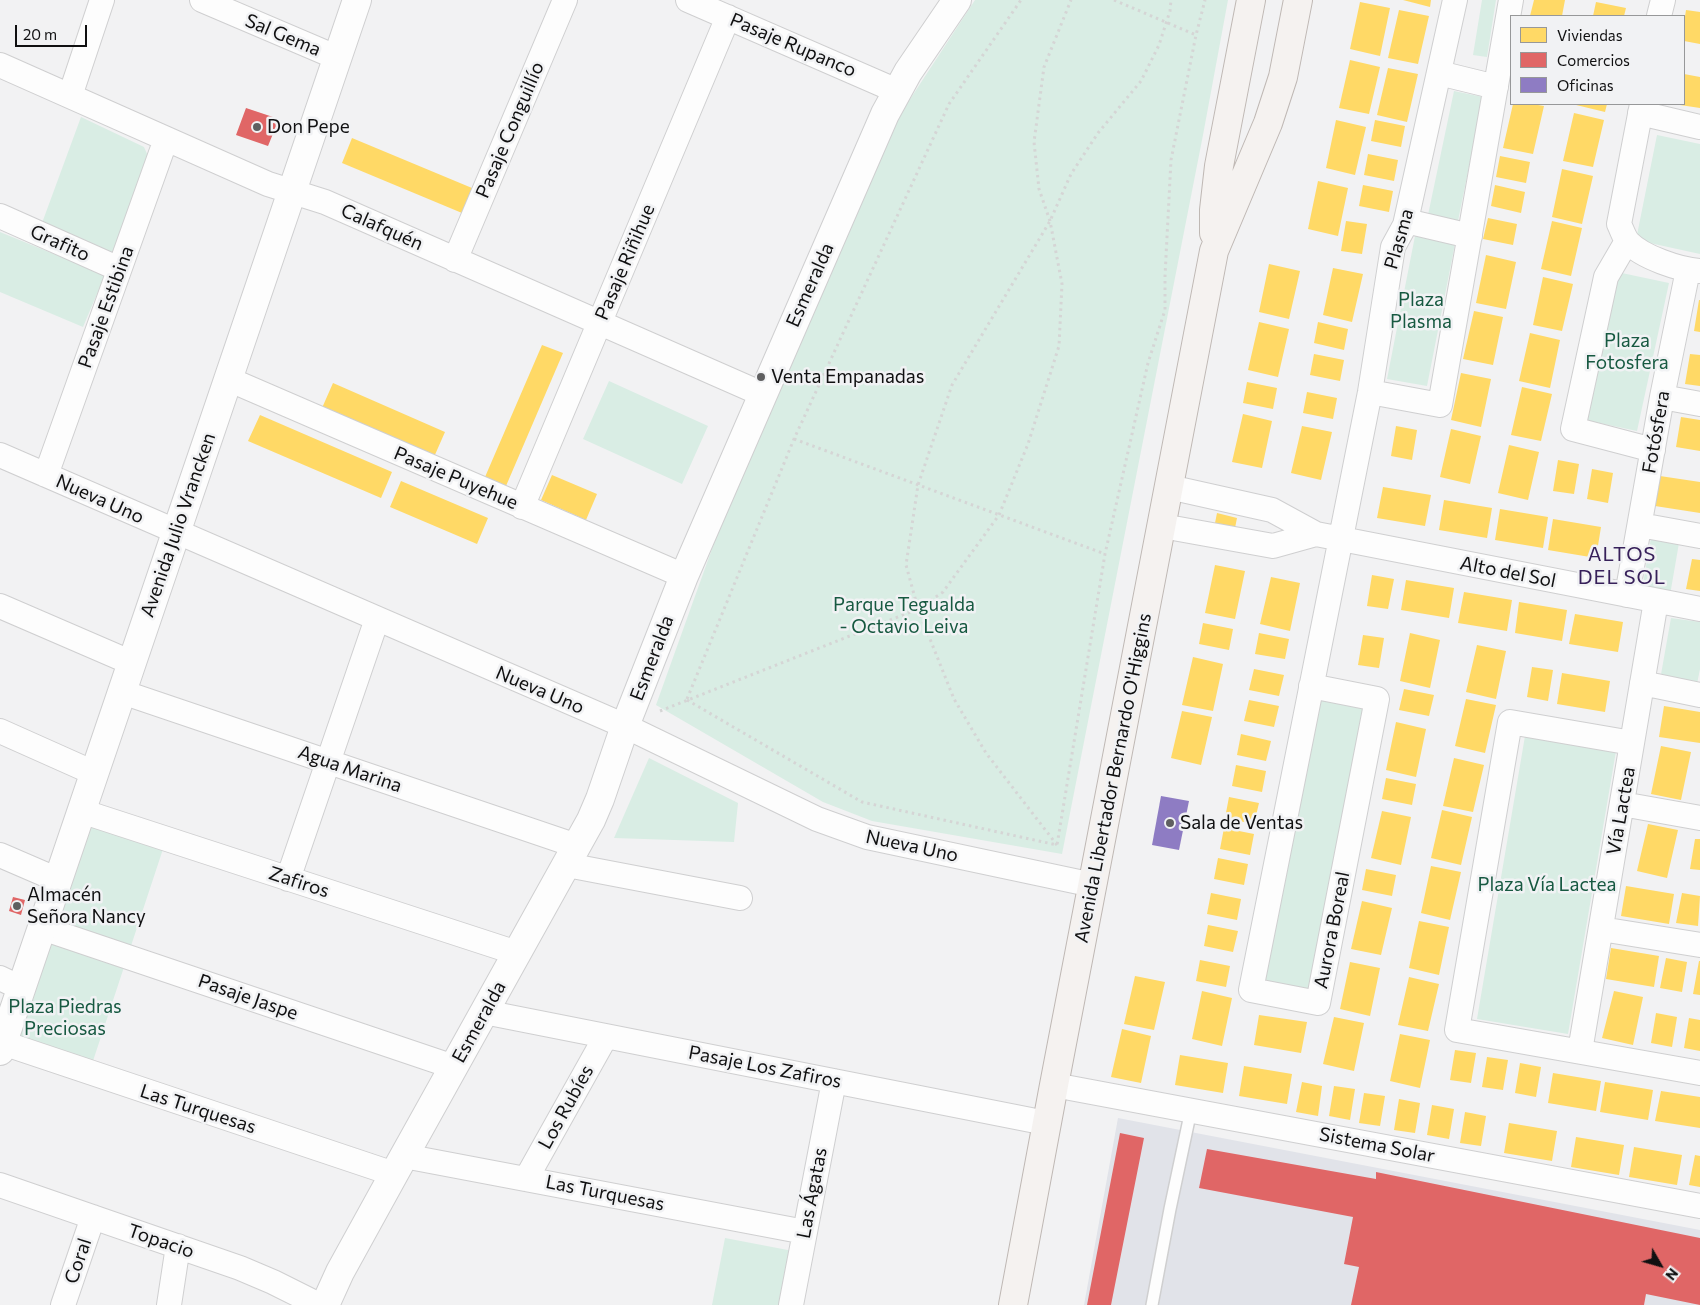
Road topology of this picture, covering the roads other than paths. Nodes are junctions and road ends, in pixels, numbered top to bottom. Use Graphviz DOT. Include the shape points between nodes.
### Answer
graph roads {
  1 [pos="102,0"];
  2 [pos="202,0"];
  3 [pos="357,0"];
  4 [pos="565,0"];
  5 [pos="688,0"];
  6 [pos="957,0"];
  7 [pos="1251,0"];
  8 [pos="1298,0"];
  9 [pos="1455,0"];
  10 [pos="1511,0"];
  11 [pos="1662,0"];
  12 [pos="1659,15"];
  13 [pos="728,17"];
  14 [pos="338,58"];
  15 [pos="0,65"];
  16 [pos="1439,73"];
  17 [pos="1496,87"];
  18 [pos="897,91"];
  19 [pos="70,96"];
  20 [pos="1641,109"];
  21 [pos="1700,127"];
  22 [pos="166,139"];
  23 [pos="292,191"];
  24 [pos="0,216"];
  25 [pos="1406,220"];
  26 [pos="1470,236"];
  27 [pos="1628,241"];
  28 [pos="1214,251"];
  29 [pos="455,260"];
  30 [pos="119,269"];
  31 [pos="1694,271"];
  32 [pos="599,323"];
  33 [pos="228,380"];
  34 [pos="1370,392"];
  35 [pos="762,394"];
  36 [pos="1662,397"];
  37 [pos="1700,404"];
  38 [pos="1653,450"];
  39 [pos="0,455"];
  40 [pos="46,475"];
  41 [pos="1169,487"];
  42 [pos="522,507"];
  43 [pos="1640,525"];
  44 [pos="1162,526"];
  45 [pos="176,532"];
  46 [pos="1316,534"];
  47 [pos="1700,536"];
  48 [pos="1340,539"];
  49 [pos="684,576"];
  50 [pos="1627,595"];
  51 [pos="1656,601"];
  52 [pos="0,606"];
  53 [pos="1700,609"];
  54 [pos="377,620"];
  55 [pos="132,663"];
  56 [pos="1642,683"];
  57 [pos="1310,686"];
  58 [pos="122,692"];
  59 [pos="1700,695"];
  60 [pos="625,726"];
  61 [pos="0,732"];
  62 [pos="1632,743"];
  63 [pos="328,762"];
  64 [pos="94,773"];
  65 [pos="1622,804"];
  66 [pos="81,811"];
  67 [pos="1700,818"];
  68 [pos="0,855"];
  69 [pos="572,856"];
  70 [pos="288,878"];
  71 [pos="58,880"];
  72 [pos="1093,885"];
  73 [pos="740,898"];
  74 [pos="42,928"];
  75 [pos="1601,929"];
  76 [pos="1700,945"];
  77 [pos="517,953"];
  78 [pos="11,983"];
  79 [pos="484,1012"];
  80 [pos="606,1036"];
  81 [pos="1,1047"];
  82 [pos="1580,1051"];
  83 [pos="454,1067"];
  84 [pos="1700,1072"];
  85 [pos="834,1081"];
  86 [pos="1054,1085"];
  87 [pos="1191,1110"];
  88 [pos="1046,1123"];
  89 [pos="399,1165"];
  90 [pos="526,1179"];
  91 [pos="0,1185"];
  92 [pos="1700,1206"];
  93 [pos="93,1217"];
  94 [pos="805,1232"];
  95 [pos="178,1246"];
  96 [pos="63,1305"];
  97 [pos="169,1305"];
  98 [pos="319,1305"];
  99 [pos="325,1305"];
  100 [pos="791,1305"];
  101 [pos="1013,1305"];
  102 [pos="1152,1305"];
  1 -- 19 [label="street"];
  2 -- 14 [label="street, Sal Gema"];
  3 -- 14 [label="street, Avenida Julio Vrancken"];
  4 -- 29 [label="street, Pasaje Conguillío"];
  5 -- 13 [label="street, Pasaje Rupanco"];
  6 -- 18 [label="street, Esmeralda"];
  7 -- 28 [label="main road, Avenida Libertador Bernardo O'Higgins" via="1219,166"];
  8 -- 28 [label="main road, Avenida Libertador Bernardo O'Higgins" via="1283,77 1271,115"];
  9 -- 16 [label="street, Plasma"];
  10 -- 17 [label="street"];
  11 -- 12 [label="street"];
  13 -- 18 [label="street, Pasaje Rupanco"];
  13 -- 32 [label="street, Pasaje Riñihue"];
  14 -- 23 [label="street, Avenida Julio Vrancken"];
  15 -- 19 [label="street, Calafquén"];
  16 -- 17 [label="street"];
  16 -- 25 [label="street, Plasma"];
  17 -- 26 [label="street"];
  18 -- 35 [label="street, Esmeralda"];
  19 -- 22 [label="street, Calafquén"];
  20 -- 21 [label="street"];
  20 -- 27 [label="street" via="1619,224"];
  22 -- 23 [label="street, Calafquén" via="268,184"];
  22 -- 30 [label="street, Pasaje Estibina"];
  23 -- 29 [label="street, Calafquén" via="325,202"];
  23 -- 33 [label="street, Avenida Julio Vrancken"];
  24 -- 30 [label="street, Grafito"];
  25 -- 26 [label="street"];
  25 -- 34 [label="street, Plasma" via="1393,247"];
  26 -- 34 [label="street" via="1440,406"];
  27 -- 31 [label="street" via="1642,253"];
  27 -- 38 [label="street" via="1606,277 1574,429"];
  28 -- 41 [label="main road, Avenida Libertador Bernardo O'Higgins"];
  29 -- 32 [label="street, Calafquén"];
  30 -- 40 [label="street, Pasaje Estibina"];
  31 -- 36 [label="street, Fotósfera"];
  32 -- 35 [label="street, Calafquén"];
  32 -- 42 [label="street, Pasaje Riñihue"];
  33 -- 42 [label="street, Pasaje Puyehue"];
  33 -- 45 [label="street, Avenida Julio Vrancken"];
  34 -- 48 [label="street, Plasma"];
  35 -- 49 [label="street, Esmeralda"];
  36 -- 37 [label="street"];
  36 -- 38 [label="street, Fotósfera"];
  38 -- 43 [label="street, Fotósfera"];
  39 -- 40 [label="street, Nueva Uno"];
  40 -- 45 [label="street, Nueva Uno"];
  41 -- 44 [label="main road, Avenida Libertador Bernardo O'Higgins"];
  41 -- 46 [label="street, Alto del Sol" via="1272,510"];
  42 -- 49 [label="street, Pasaje Puyehue"];
  43 -- 47 [label="street"];
  43 -- 50 [label="street, Fotósfera"];
  44 -- 46 [label="street, Alto del Sol" via="1273,546"];
  44 -- 72 [label="main road, Avenida Libertador Bernardo O'Higgins"];
  45 -- 54 [label="street, Nueva Uno"];
  45 -- 55 [label="street, Avenida Julio Vrancken"];
  46 -- 48 [label="street, Alto del Sol"];
  48 -- 50 [label="street, Alto del Sol"];
  48 -- 57 [label="street, Aurora Boreal"];
  49 -- 60 [label="street, Esmeralda"];
  50 -- 51 [label="street, Alto del Sol"];
  51 -- 53 [label="street, Alto del Sol"];
  51 -- 56 [label="street, Vía Lactea"];
  52 -- 55 [label="street"];
  54 -- 60 [label="street, Nueva Uno"];
  54 -- 63 [label="street"];
  55 -- 58 [label="street, Avenida Julio Vrancken"];
  56 -- 59 [label="street"];
  56 -- 62 [label="street, Vía Lactea"];
  57 -- 57 [label="street, Aurora Boreal" via="1377,699 1318,1003 1251,990"];
  58 -- 63 [label="street, Agua Marina"];
  58 -- 64 [label="street, Avenida Julio Vrancken"];
  60 -- 69 [label="street, Esmeralda" via="600,799"];
  60 -- 72 [label="street, Nueva Uno" via="817,820 849,832"];
  61 -- 64 [label="street"];
  62 -- 65 [label="street, Vía Lactea"];
  62 -- 82 [label="street" via="1510,722 1457,1030"];
  63 -- 69 [label="street, Agua Marina"];
  63 -- 70 [label="street"];
  64 -- 66 [label="street, Avenida Julio Vrancken"];
  65 -- 67 [label="street"];
  65 -- 75 [label="street, Vía Lactea"];
  66 -- 70 [label="street, Zafiros"];
  66 -- 71 [label="street, Avenida Julio Vrancken"];
  68 -- 71 [label="street"];
  69 -- 73 [label="street, Agua Marina"];
  69 -- 77 [label="street, Esmeralda"];
  70 -- 77 [label="street, Zafiros"];
  71 -- 74 [label="street, Avenida Julio Vrancken"];
  72 -- 86 [label="main road, Avenida Libertador Bernardo O'Higgins"];
  74 -- 78 [label="street, Avenida Julio Vrancken"];
  74 -- 83 [label="street, Pasaje Jaspe"];
  75 -- 76 [label="street"];
  75 -- 82 [label="street, Vía Lactea"];
  77 -- 79 [label="street, Esmeralda"];
  78 -- 81 [label="street, Avenida Julio Vrancken"];
  79 -- 80 [label="street, Pasaje Los Zafiros"];
  79 -- 83 [label="street, Esmeralda"];
  80 -- 85 [label="street, Pasaje Los Zafiros"];
  80 -- 90 [label="street, Los Rubíes"];
  81 -- 89 [label="street, Las Turquesas"];
  82 -- 84 [label="street"];
  83 -- 89 [label="street, Esmeralda"];
  85 -- 88 [label="street, Pasaje Los Zafiros"];
  85 -- 94 [label="street, Las Ágatas"];
  86 -- 87 [label="street, Sistema Solar"];
  86 -- 88 [label="main road, Avenida Libertador Bernardo O'Higgins"];
  87 -- 92 [label="street, Sistema Solar"];
  87 -- 102 [label="lane"];
  88 -- 101 [label="main road, Avenida Libertador Bernardo O'Higgins"];
  89 -- 90 [label="street, Las Turquesas"];
  89 -- 99 [label="street, Esmeralda"];
  90 -- 94 [label="street, Las Turquesas"];
  91 -- 93 [label="street, Topacio"];
  93 -- 95 [label="street, Topacio"];
  93 -- 96 [label="street, Coral"];
  94 -- 100 [label="street, Las Ágatas"];
  95 -- 97 [label="street"];
  95 -- 98 [label="street, Topacio" via="256,1274"];
}
